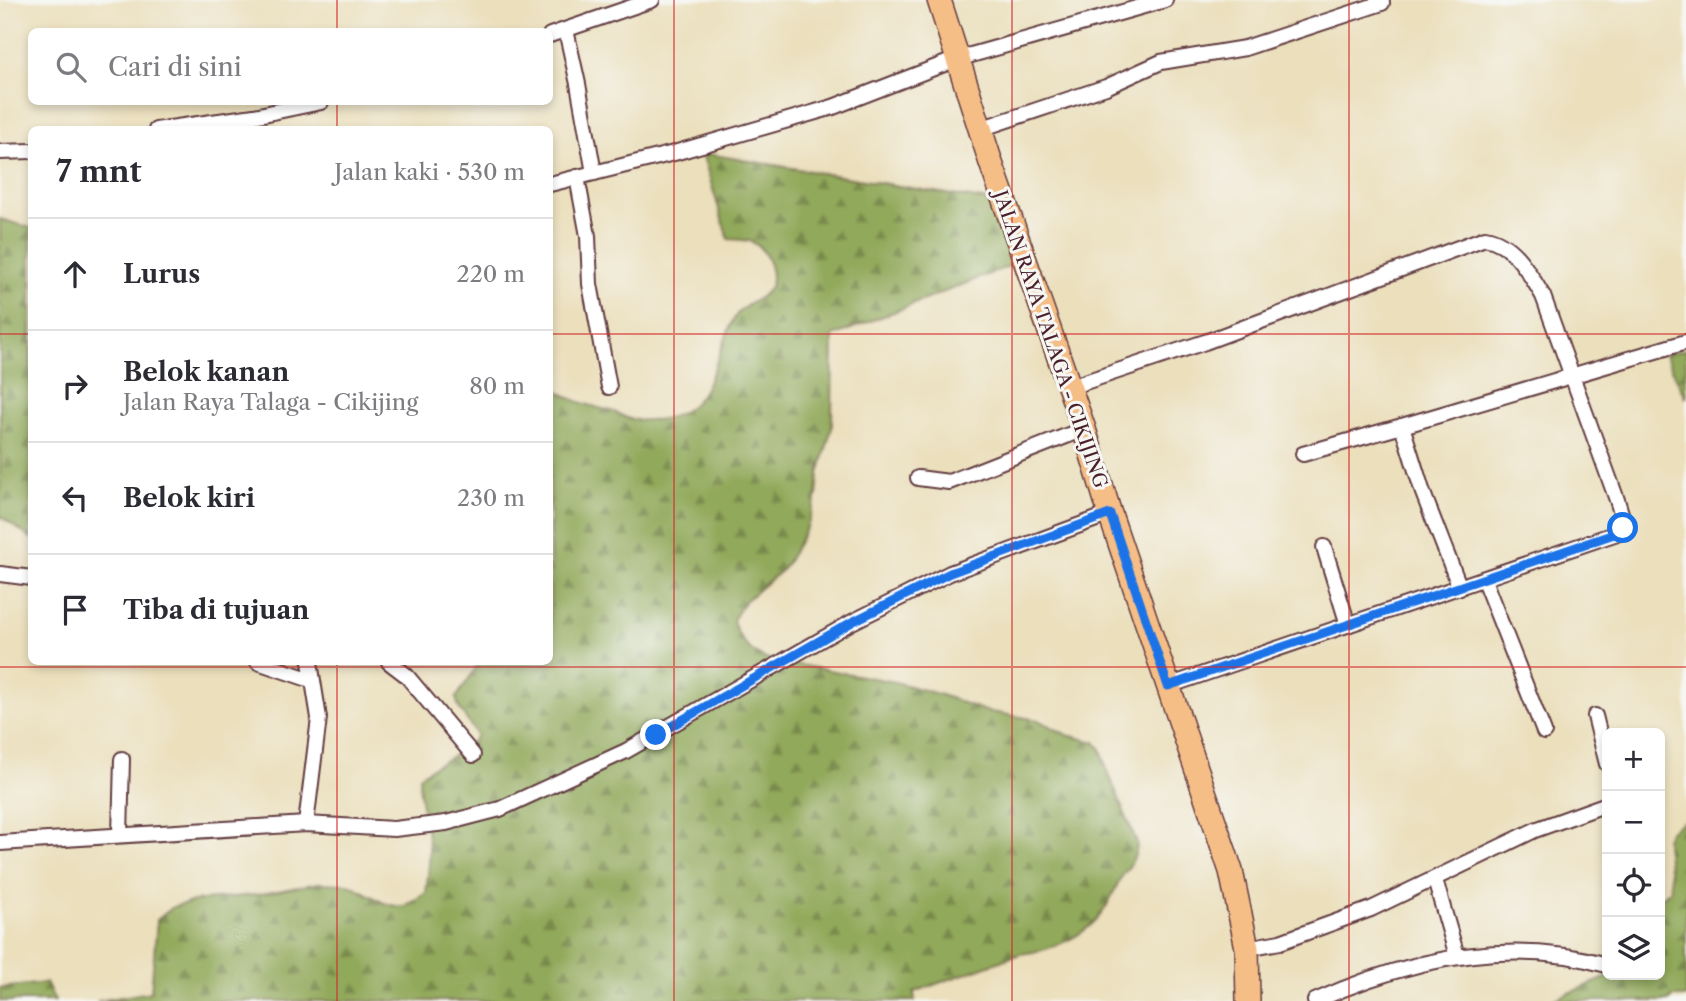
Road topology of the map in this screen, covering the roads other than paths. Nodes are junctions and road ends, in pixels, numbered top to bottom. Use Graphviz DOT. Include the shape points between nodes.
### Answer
graph roads {
  1 [pos="652,0"];
  2 [pos="939,0"];
  3 [pos="1165,0"];
  4 [pos="1382,3"];
  5 [pos="566,30"];
  6 [pos="553,34"];
  7 [pos="957,59"];
  8 [pos="307,105"];
  9 [pos="184,126"];
  10 [pos="980,129"];
  11 [pos="28,151"];
  12 [pos="0,152"];
  13 [pos="594,173"];
  14 [pos="577,177"];
  15 [pos="553,183"];
  16 [pos="1686,342"];
  17 [pos="1573,377"];
  18 [pos="609,387"];
  19 [pos="1070,387"];
  20 [pos="1402,426"];
  21 [pos="1084,429"];
  22 [pos="1303,454"];
  23 [pos="918,478"];
  24 [pos="1110,514"];
  25 [pos="1324,547"];
  26 [pos="0,574"];
  27 [pos="28,578"];
  28 [pos="1484,580"];
  29 [pos="1460,588"];
  30 [pos="1348,625"];
  31 [pos="267,665"];
  32 [pos="310,665"];
  33 [pos="393,665"];
  34 [pos="311,680"];
  35 [pos="1168,686"];
  36 [pos="1595,716"];
  37 [pos="1545,732"];
  38 [pos="1602,744"];
  39 [pos="473,755"];
  40 [pos="122,759"];
  41 [pos="1602,806"];
  42 [pos="306,824"];
  43 [pos="120,835"];
  44 [pos="0,843"];
  45 [pos="1435,880"];
  46 [pos="1247,948"];
  47 [pos="1457,956"];
  48 [pos="1602,964"];
  49 [pos="1248,1001"];
  50 [pos="1315,1001"];
  1 -- 5 [label="street"];
  2 -- 7 [label="main road, JALAN RAYA TALAGA - CIKIJING"];
  3 -- 7 [label="street"];
  4 -- 10 [label="street" via="1245,48 1161,62 1106,88"];
  5 -- 6 [label="street"];
  5 -- 13 [label="street"];
  7 -- 10 [label="main road, JALAN RAYA TALAGA - CIKIJING"];
  7 -- 13 [label="street" via="833,107"];
  8 -- 9 [label="street"];
  10 -- 19 [label="main road, JALAN RAYA TALAGA - CIKIJING"];
  11 -- 12 [label="street"];
  13 -- 14 [label="street"];
  14 -- 15 [label="street"];
  14 -- 18 [label="street"];
  16 -- 17 [label="street"];
  17 -- 19 [label="street" via="1544,296 1508,247 1485,238"];
  17 -- 20 [label="street"];
  17 -- 28 [label="street" via="1623,528"];
  19 -- 21 [label="main road, JALAN RAYA TALAGA - CIKIJING"];
  20 -- 22 [label="street"];
  20 -- 29 [label="street"];
  21 -- 23 [label="street" via="949,482"];
  21 -- 24 [label="main road, JALAN RAYA TALAGA - CIKIJING"];
  24 -- 35 [label="main road, JALAN RAYA TALAGA - CIKIJING"];
  24 -- 42 [label="street" via="950,573 852,622 626,751 500,808 446,823 394,829"];
  25 -- 30 [label="street"];
  26 -- 27 [label="street"];
  28 -- 29 [label="street"];
  28 -- 37 [label="street"];
  29 -- 30 [label="street"];
  30 -- 35 [label="street"];
  31 -- 34 [label="street"];
  32 -- 34 [label="street"];
  33 -- 39 [label="street"];
  34 -- 42 [label="street" via="319,718"];
  35 -- 46 [label="main road, JALAN RAYA TALAGA - CIKIJING" via="1231,871"];
  36 -- 38 [label="street"];
  40 -- 43 [label="street"];
  41 -- 45 [label="street" via="1535,830"];
  42 -- 43 [label="street"];
  43 -- 44 [label="street"];
  45 -- 46 [label="street" via="1347,918 1280,942"];
  45 -- 47 [label="street"];
  46 -- 49 [label="main road, JALAN RAYA TALAGA - CIKIJING"];
  47 -- 48 [label="street" via="1536,952"];
  47 -- 50 [label="street" via="1348,986"];
}
